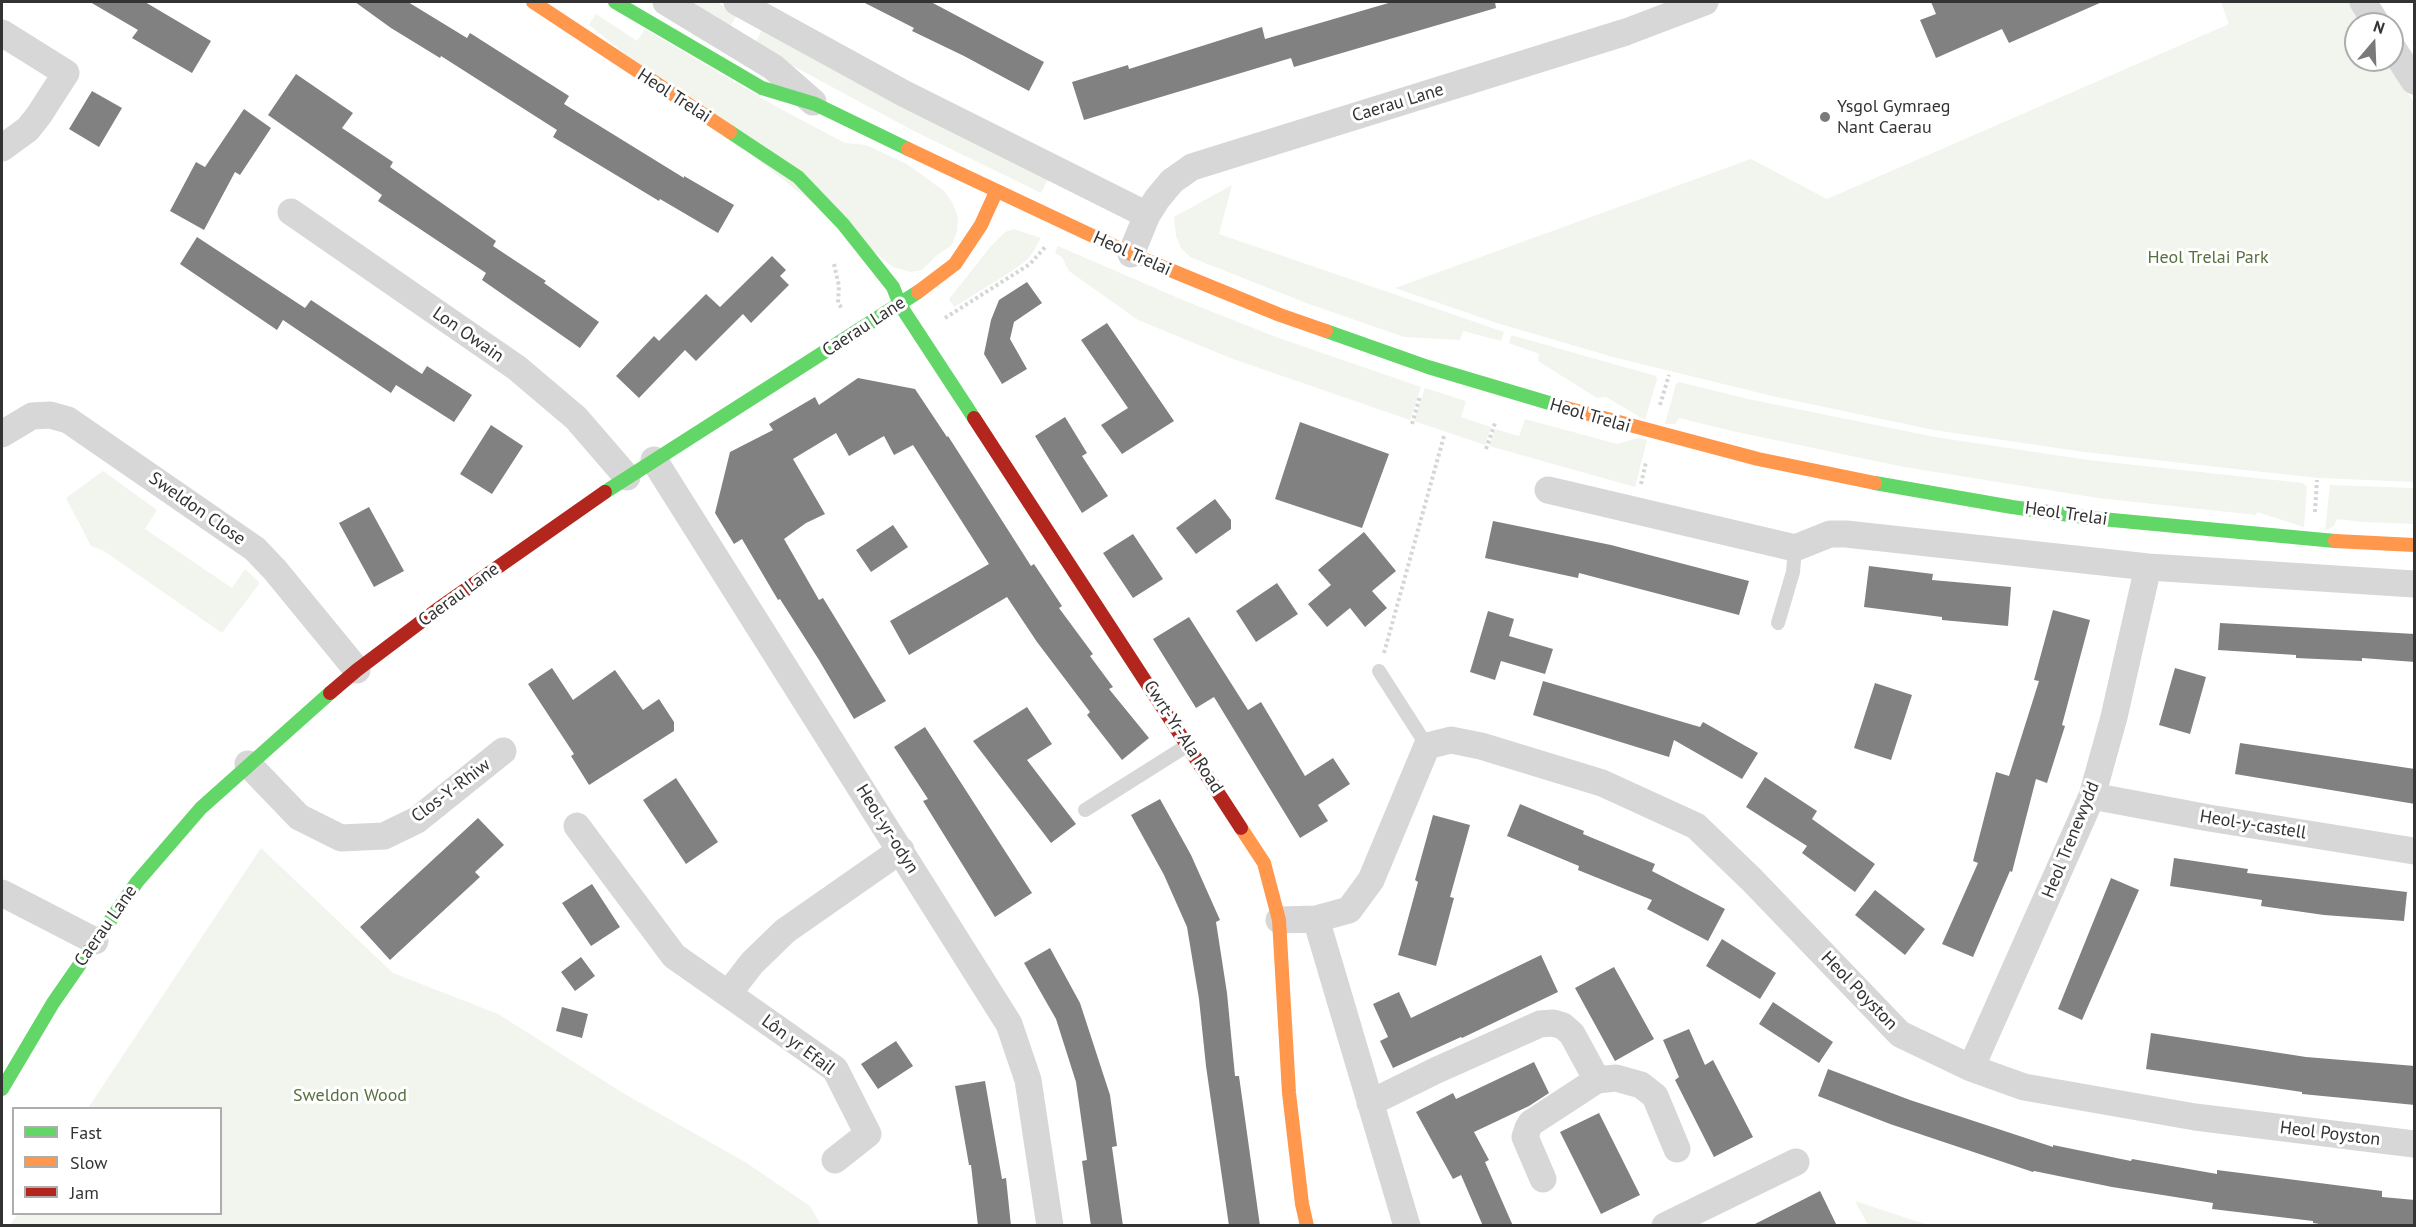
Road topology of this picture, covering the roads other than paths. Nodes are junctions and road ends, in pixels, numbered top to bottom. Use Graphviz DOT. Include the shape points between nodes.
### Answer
graph roads {
  1 [pos="533,2"];
  2 [pos="615,2"];
  3 [pos="666,2"];
  4 [pos="737,2"];
  5 [pos="1705,2"];
  6 [pos="2,33"];
  7 [pos="2404,64"];
  8 [pos="2415,81"];
  9 [pos="815,104"];
  10 [pos="2,148"];
  11 [pos="996,192"];
  12 [pos="291,212"];
  13 [pos="1147,215"];
  14 [pos="1131,254"];
  15 [pos="900,305"];
  16 [pos="2,434"];
  17 [pos="654,460"];
  18 [pos="627,477"];
  19 [pos="1548,490"];
  20 [pos="2415,545"];
  21 [pos="1795,548"];
  22 [pos="2148,567"];
  23 [pos="2415,584"];
  24 [pos="1778,623"];
  25 [pos="357,670"];
  26 [pos="1379,671"];
  27 [pos="1188,744"];
  28 [pos="1427,746"];
  29 [pos="503,751"];
  30 [pos="248,764"];
  31 [pos="2092,796"];
  32 [pos="1085,810"];
  33 [pos="577,826"];
  34 [pos="901,850"];
  35 [pos="2415,851"];
  36 [pos="2,893"];
  37 [pos="1316,919"];
  38 [pos="1279,920"];
  39 [pos="95,941"];
  40 [pos="728,994"];
  41 [pos="1971,1068"];
  42 [pos="1597,1080"];
  43 [pos="2,1089"];
  44 [pos="1370,1103"];
  45 [pos="2415,1144"];
  46 [pos="1677,1149"];
  47 [pos="835,1160"];
  48 [pos="1796,1162"];
  49 [pos="1543,1179"];
  50 [pos="1050,1226"];
  51 [pos="1307,1226"];
  52 [pos="1407,1226"];
  53 [pos="1665,1226"];
  1 -- 15 [label="street, Heol Trelai" via="798,177 849,231 893,288"];
  2 -- 9 [label="street, Heol Trelai" via="762,88"];
  3 -- 9 [label="street, Heol Trelai" via="773,67"];
  4 -- 13 [label="street" via="903,93"];
  5 -- 13 [label="street, Caerau Lane" via="1626,32 1192,167 1172,181"];
  6 -- 10 [label="street" via="66,73 33,122"];
  7 -- 8 [label="street"];
  9 -- 11 [label="street, Heol Trelai"];
  11 -- 14 [label="street, Heol Trelai"];
  11 -- 15 [label="street, Caerau Lane" via="981,225 955,264"];
  12 -- 18 [label="street, Lon Owain" via="517,368 576,418"];
  13 -- 14 [label="street, Caerau Lane"];
  14 -- 20 [label="street, Heol Trelai" via="1280,315 1428,368 1758,459 1907,489 2091,518 2312,540"];
  15 -- 17 [label="street, Caerau Lane"];
  15 -- 27 [label="street, Cwrt-Yr-Ala Road"];
  16 -- 25 [label="street, Sweldon Close" via="32,416 68,420 255,549"];
  17 -- 18 [label="street, Caerau Lane"];
  17 -- 34 [label="street, Heol-yr-odyn"];
  18 -- 25 [label="street, Caerau Lane"];
  19 -- 21 [label="street"];
  21 -- 22 [label="street" via="1830,534 1846,534"];
  21 -- 24 [label="lane" via="1793,572"];
  22 -- 23 [label="street"];
  22 -- 31 [label="street, Heol Trenewydd" via="2115,717"];
  25 -- 30 [label="street, Caerau Lane"];
  26 -- 28 [label="lane"];
  27 -- 32 [label="lane"];
  27 -- 38 [label="street, Cwrt-Yr-Ala Road" via="1264,863"];
  28 -- 37 [label="street" via="1371,880 1349,910"];
  28 -- 41 [label="street, Heol Poyston" via="1451,740 1481,746 1602,783 1696,826 1900,1034"];
  29 -- 30 [label="street, Clos-Y-Rhiw" via="417,820 384,836 341,838 299,817"];
  30 -- 39 [label="street, Caerau Lane" via="201,808 137,882"];
  31 -- 35 [label="street, Heol-y-castell"];
  31 -- 41 [label="street, Heol Trenewydd"];
  33 -- 40 [label="street, Lôn yr Efail" via="674,956"];
  34 -- 40 [label="street" via="785,931 752,963"];
  34 -- 50 [label="street, Heol-yr-odyn" via="1009,1024 1028,1080"];
  36 -- 39 [label="street"];
  37 -- 38 [label="street"];
  37 -- 44 [label="street"];
  38 -- 51 [label="street, Cwrt-Yr-Ala Road" via="1289,1094"];
  39 -- 43 [label="street, Caerau Lane"];
  40 -- 47 [label="street, Lôn yr Efail" via="835,1069 868,1134"];
  41 -- 45 [label="street, Heol Poyston" via="2024,1087 2195,1118"];
  42 -- 44 [label="street" via="1572,1034 1563,1026 1540,1024"];
  42 -- 46 [label="street" via="1616,1078 1641,1085 1655,1096"];
  42 -- 49 [label="street" via="1528,1128 1526,1137"];
  44 -- 52 [label="street"];
  48 -- 53 [label="street" via="1754,1193"];
}
